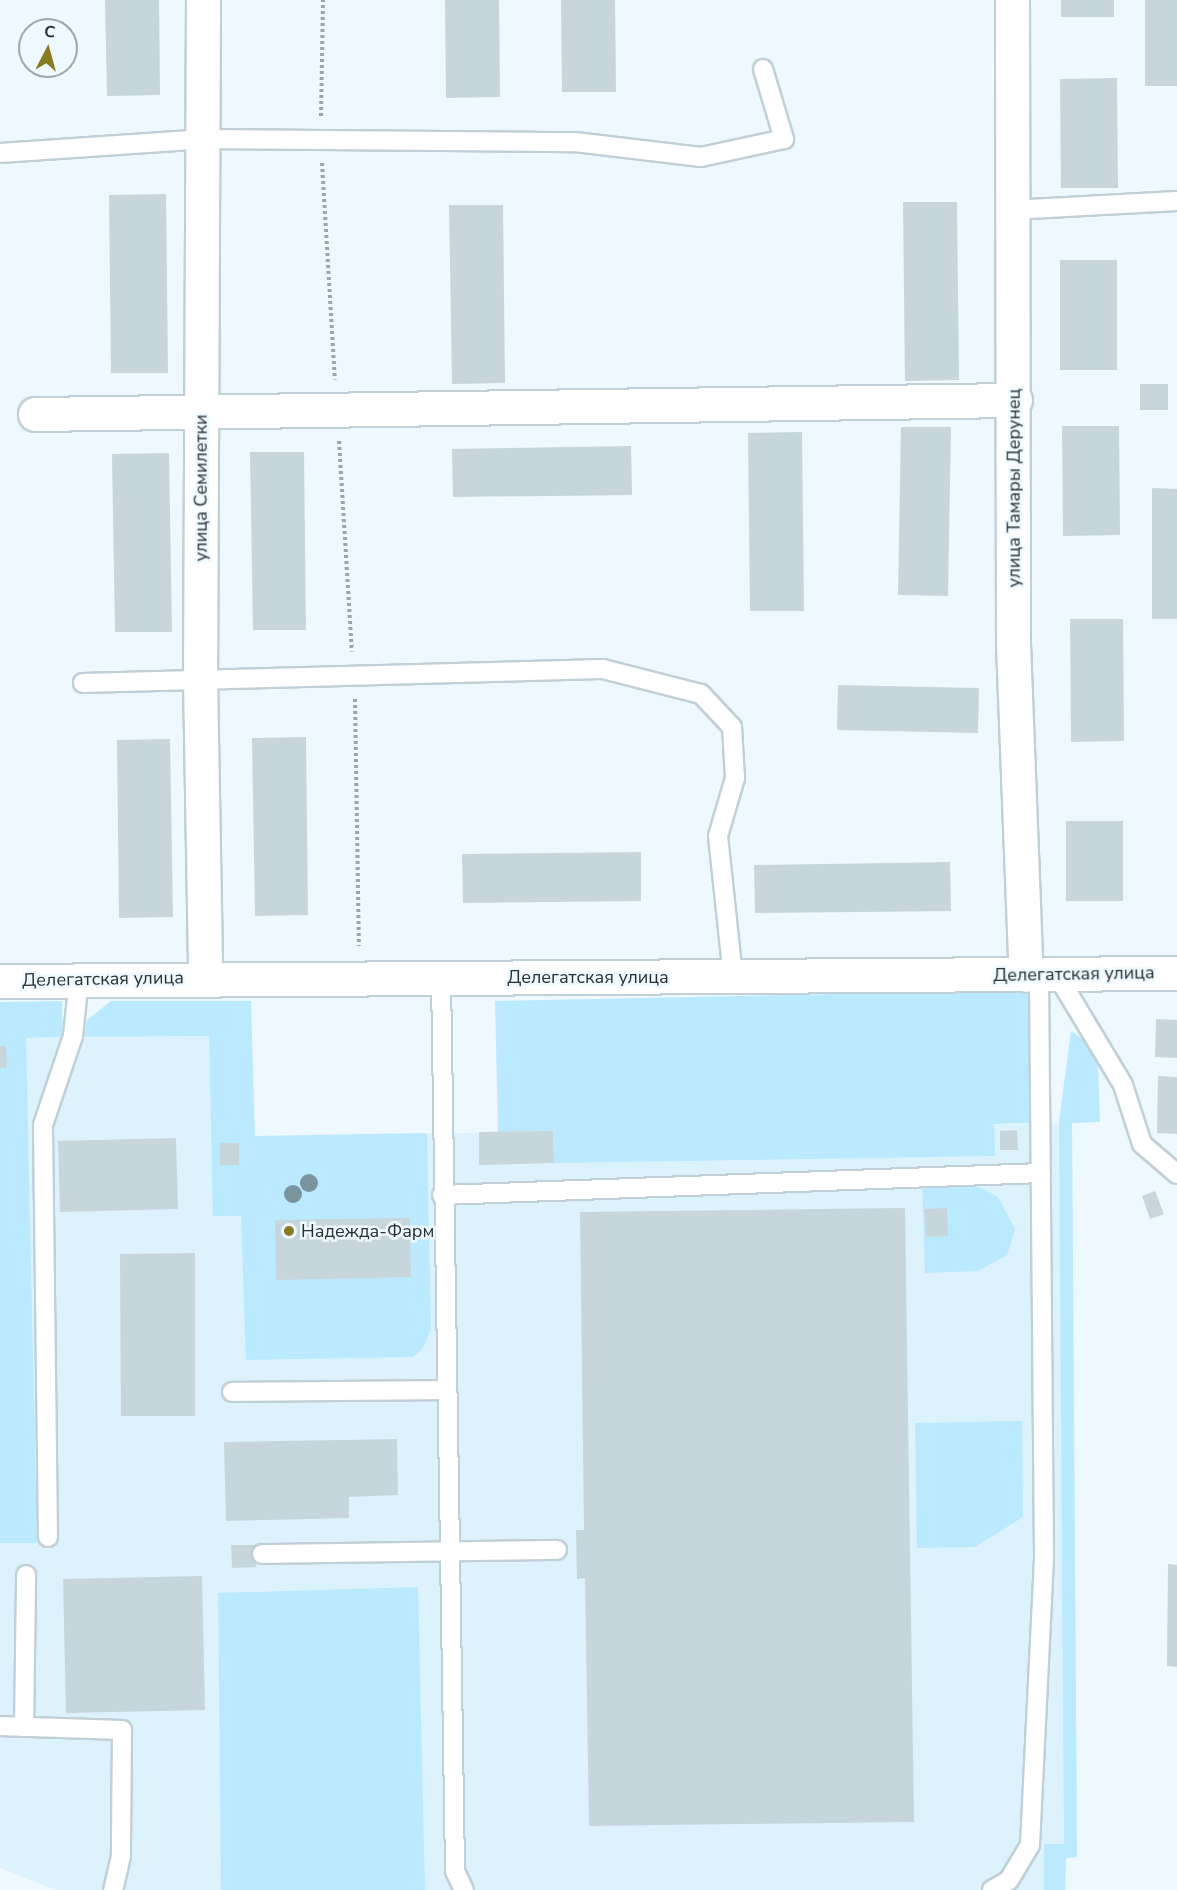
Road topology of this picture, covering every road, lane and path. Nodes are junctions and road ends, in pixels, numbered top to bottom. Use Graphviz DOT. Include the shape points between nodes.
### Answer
graph roads {
  1 [pos="203,0"];
  2 [pos="322,0"];
  3 [pos="1012,0"];
  4 [pos="763,69"];
  5 [pos="202,139"];
  6 [pos="321,141"];
  7 [pos="0,153"];
  8 [pos="1177,201"];
  9 [pos="1011,210"];
  10 [pos="1015,400"];
  11 [pos="337,408"];
  12 [pos="202,410"];
  13 [pos="35,414"];
  14 [pos="353,659"];
  15 [pos="200,678"];
  16 [pos="83,683"];
  17 [pos="354,695"];
  18 [pos="1177,973"];
  19 [pos="1041,975"];
  20 [pos="733,976"];
  21 [pos="205,977"];
  22 [pos="360,977"];
  23 [pos="441,978"];
  24 [pos="79,979"];
  25 [pos="0,981"];
  26 [pos="1041,1173"];
  27 [pos="1177,1174"];
  28 [pos="442,1195"];
  29 [pos="444,1390"];
  30 [pos="232,1392"];
  31 [pos="48,1537"];
  32 [pos="557,1550"];
  33 [pos="447,1553"];
  34 [pos="262,1554"];
  35 [pos="26,1575"];
  36 [pos="0,1726"];
  37 [pos="24,1727"];
  38 [pos="113,1890"];
  39 [pos="464,1890"];
  40 [pos="992,1890"];
  1 -- 5 [label="street, улица Семилетки"];
  2 -- 6 [label="path"];
  3 -- 9 [label="street, улица Тамары Дерунец"];
  4 -- 6 [label="lane" via="784,139 701,157 575,142"];
  5 -- 6 [label="lane"];
  5 -- 7 [label="lane"];
  5 -- 12 [label="street, улица Семилетки"];
  6 -- 11 [label="path"];
  8 -- 9 [label="lane"];
  9 -- 10 [label="street, улица Тамары Дерунец"];
  10 -- 11 [label="street"];
  10 -- 19 [label="street, улица Тамары Дерунец" via="1013,644"];
  11 -- 12 [label="street"];
  11 -- 14 [label="path"];
  12 -- 13 [label="street"];
  12 -- 15 [label="street, улица Семилетки"];
  15 -- 16 [label="lane"];
  15 -- 20 [label="lane" via="603,669 701,694 732,727 735,778 718,836"];
  15 -- 21 [label="street, улица Семилетки"];
  17 -- 22 [label="path"];
  18 -- 19 [label="street, Делегатская улица"];
  19 -- 20 [label="street, Делегатская улица"];
  19 -- 26 [label="lane"];
  19 -- 27 [label="lane" via="1123,1085 1142,1144"];
  20 -- 23 [label="street, Делегатская улица"];
  21 -- 22 [label="street, Делегатская улица"];
  21 -- 24 [label="street, Делегатская улица"];
  22 -- 23 [label="street, Делегатская улица"];
  23 -- 28 [label="lane"];
  24 -- 25 [label="street, Делегатская улица"];
  24 -- 31 [label="lane" via="73,1035 43,1125"];
  26 -- 28 [label="lane"];
  26 -- 40 [label="lane" via="1044,1557 1030,1845 1009,1880"];
  28 -- 29 [label="lane"];
  29 -- 30 [label="lane"];
  29 -- 33 [label="lane"];
  32 -- 33 [label="lane"];
  33 -- 34 [label="lane"];
  33 -- 39 [label="lane" via="455,1871"];
  35 -- 37 [label="lane"];
  36 -- 37 [label="lane"];
  37 -- 38 [label="lane" via="122,1730 121,1856"];
}
